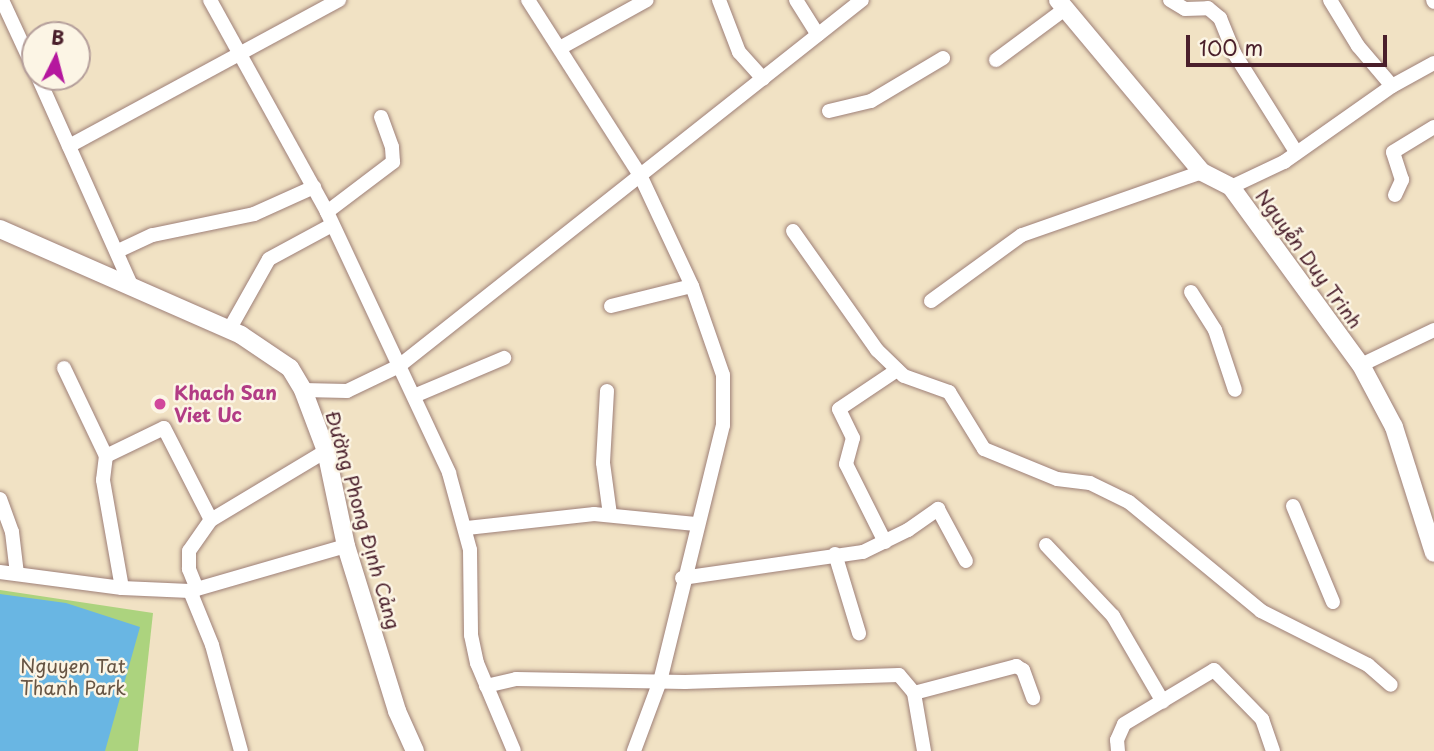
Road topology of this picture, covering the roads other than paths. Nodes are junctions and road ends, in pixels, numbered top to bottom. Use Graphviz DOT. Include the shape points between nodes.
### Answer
graph roads {
  1 [pos="2,0"];
  2 [pos="210,0"];
  3 [pos="339,0"];
  4 [pos="528,0"];
  5 [pos="647,0"];
  6 [pos="719,0"];
  7 [pos="796,0"];
  8 [pos="862,0"];
  9 [pos="1170,0"];
  10 [pos="1330,0"];
  11 [pos="1062,4"];
  12 [pos="818,35"];
  13 [pos="21,41"];
  14 [pos="560,48"];
  15 [pos="239,51"];
  16 [pos="943,58"];
  17 [pos="996,60"];
  18 [pos="1434,63"];
  19 [pos="763,79"];
  20 [pos="1392,86"];
  21 [pos="44,91"];
  22 [pos="829,111"];
  23 [pos="381,117"];
  24 [pos="1434,127"];
  25 [pos="69,146"];
  26 [pos="1296,152"];
  27 [pos="1202,172"];
  28 [pos="640,175"];
  29 [pos="314,187"];
  30 [pos="1231,187"];
  31 [pos="1395,195"];
  32 [pos="330,219"];
  33 [pos="0,229"];
  34 [pos="793,231"];
  35 [pos="118,251"];
  36 [pos="692,286"];
  37 [pos="134,289"];
  38 [pos="1192,292"];
  39 [pos="931,301"];
  40 [pos="611,306"];
  41 [pos="229,330"];
  42 [pos="1434,330"];
  43 [pos="504,358"];
  44 [pos="1361,365"];
  45 [pos="399,366"];
  46 [pos="64,368"];
  47 [pos="897,370"];
  48 [pos="303,390"];
  49 [pos="1234,390"];
  50 [pos="607,391"];
  51 [pos="414,396"];
  52 [pos="326,451"];
  53 [pos="106,456"];
  54 [pos="0,499"];
  55 [pos="1293,506"];
  56 [pos="610,515"];
  57 [pos="211,520"];
  58 [pos="696,524"];
  59 [pos="467,528"];
  60 [pos="885,542"];
  61 [pos="1046,545"];
  62 [pos="346,546"];
  63 [pos="1434,553"];
  64 [pos="835,554"];
  65 [pos="966,561"];
  66 [pos="0,572"];
  67 [pos="17,574"];
  68 [pos="682,578"];
  69 [pos="122,588"];
  70 [pos="194,590"];
  71 [pos="1333,602"];
  72 [pos="859,633"];
  73 [pos="660,681"];
  74 [pos="1391,685"];
  75 [pos="486,686"];
  76 [pos="914,693"];
  77 [pos="1033,698"];
  78 [pos="1163,702"];
  79 [pos="241,751"];
  80 [pos="415,751"];
  81 [pos="514,751"];
  82 [pos="634,751"];
  83 [pos="924,751"];
  84 [pos="1118,751"];
  85 [pos="1273,751"];
  1 -- 13 [label="street"];
  2 -- 15 [label="street"];
  3 -- 15 [label="street"];
  4 -- 14 [label="street"];
  5 -- 14 [label="street"];
  6 -- 19 [label="street" via="739,51"];
  7 -- 12 [label="street"];
  8 -- 12 [label="street"];
  9 -- 26 [label="street" via="1185,9 1208,8 1220,18 1234,53"];
  10 -- 20 [label="street" via="1358,46"];
  11 -- 17 [label="street"];
  11 -- 27 [label="street, Nguyễn Duy Trinh"];
  12 -- 19 [label="street"];
  14 -- 28 [label="street"];
  15 -- 25 [label="street"];
  15 -- 29 [label="street"];
  16 -- 22 [label="street" via="871,101"];
  18 -- 20 [label="street"];
  19 -- 28 [label="street"];
  20 -- 26 [label="street"];
  21 -- 25 [label="street"];
  23 -- 32 [label="street" via="393,162"];
  24 -- 31 [label="street" via="1393,152 1402,180"];
  25 -- 35 [label="street"];
  26 -- 30 [label="street"];
  27 -- 30 [label="street, Nguyễn Duy Trinh"];
  27 -- 39 [label="street" via="1022,235"];
  28 -- 36 [label="street"];
  28 -- 45 [label="street"];
  29 -- 32 [label="street"];
  29 -- 35 [label="street" via="254,214 153,235"];
  30 -- 44 [label="street, Nguyễn Duy Trinh"];
  32 -- 41 [label="street" via="269,259"];
  32 -- 45 [label="street"];
  33 -- 37 [label="street, Đường Phong Định Cảng"];
  34 -- 47 [label="street" via="831,289"];
  35 -- 37 [label="street"];
  36 -- 40 [label="street"];
  36 -- 58 [label="street" via="719,352 725,395 723,425"];
  37 -- 41 [label="street, Đường Phong Định Cảng"];
  38 -- 49 [label="street" via="1215,330"];
  41 -- 48 [label="street, Đường Phong Định Cảng" via="273,353"];
  42 -- 44 [label="street"];
  43 -- 51 [label="street"];
  44 -- 63 [label="street, Nguyễn Duy Trinh" via="1394,427"];
  45 -- 48 [label="street" via="347,391"];
  45 -- 51 [label="street"];
  46 -- 53 [label="street"];
  47 -- 60 [label="street" via="839,409 853,438 846,464"];
  47 -- 74 [label="street" via="949,391 984,449 1057,480 1090,483 1129,502 1261,611 1368,665"];
  48 -- 52 [label="street, Đường Phong Định Cảng"];
  50 -- 56 [label="street" via="603,449"];
  51 -- 59 [label="street"];
  52 -- 57 [label="street"];
  52 -- 62 [label="street, Đường Phong Định Cảng"];
  53 -- 57 [label="street" via="164,428"];
  53 -- 69 [label="street" via="103,480"];
  54 -- 67 [label="street" via="12,532"];
  55 -- 71 [label="street"];
  56 -- 58 [label="street"];
  56 -- 59 [label="street"];
  57 -- 70 [label="street" via="189,551"];
  58 -- 68 [label="street"];
  59 -- 75 [label="street" via="471,635"];
  60 -- 64 [label="street" via="863,552"];
  60 -- 65 [label="street" via="937,509"];
  61 -- 78 [label="street" via="1113,616"];
  62 -- 70 [label="street"];
  62 -- 80 [label="street, Đường Phong Định Cảng" via="397,711"];
  64 -- 68 [label="street"];
  64 -- 72 [label="street"];
  66 -- 67 [label="street"];
  67 -- 69 [label="street"];
  68 -- 73 [label="street"];
  69 -- 70 [label="street"];
  70 -- 79 [label="street"];
  73 -- 75 [label="street" via="516,679"];
  73 -- 76 [label="street" via="890,674 907,679"];
  73 -- 82 [label="street"];
  75 -- 81 [label="street"];
  76 -- 77 [label="street" via="1016,666 1023,670"];
  76 -- 83 [label="street"];
  78 -- 84 [label="street" via="1124,724 1116,740"];
  78 -- 85 [label="street" via="1214,670 1262,719"];
}
